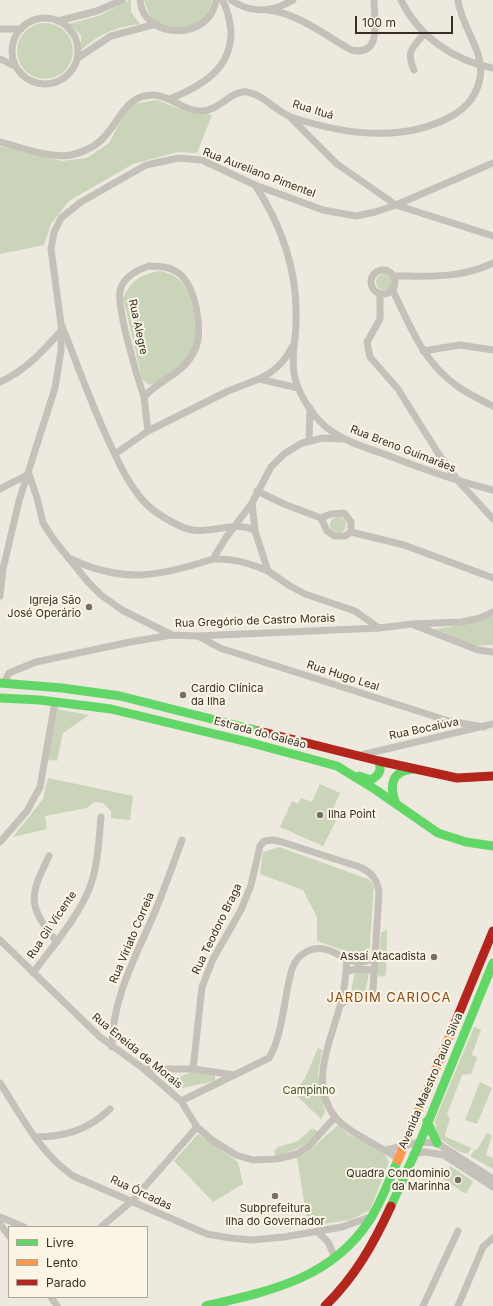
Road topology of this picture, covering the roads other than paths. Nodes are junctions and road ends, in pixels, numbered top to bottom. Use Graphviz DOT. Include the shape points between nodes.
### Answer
graph roads {
  1 [pos="122,0"];
  2 [pos="140,0"];
  3 [pos="216,0"];
  4 [pos="222,0"];
  5 [pos="231,0"];
  6 [pos="293,0"];
  7 [pos="374,0"];
  8 [pos="400,0"];
  9 [pos="458,0"];
  10 [pos="268,10"];
  11 [pos="58,21"];
  12 [pos="156,24"];
  13 [pos="0,29"];
  14 [pos="21,29"];
  15 [pos="425,33"];
  16 [pos="78,58"];
  17 [pos="0,59"];
  18 [pos="15,66"];
  19 [pos="482,66"];
  20 [pos="493,68"];
  21 [pos="414,70"];
  22 [pos="170,99"];
  23 [pos="289,116"];
  24 [pos="0,142"];
  25 [pos="493,164"];
  26 [pos="254,185"];
  27 [pos="396,205"];
  28 [pos="493,236"];
  29 [pos="493,263"];
  30 [pos="393,276"];
  31 [pos="392,290"];
  32 [pos="380,294"];
  33 [pos="61,327"];
  34 [pos="294,345"];
  35 [pos="493,350"];
  36 [pos="423,351"];
  37 [pos="259,380"];
  38 [pos="0,382"];
  39 [pos="298,388"];
  40 [pos="144,397"];
  41 [pos="493,406"];
  42 [pos="310,407"];
  43 [pos="148,431"];
  44 [pos="344,439"];
  45 [pos="309,441"];
  46 [pos="115,454"];
  47 [pos="29,474"];
  48 [pos="459,482"];
  49 [pos="0,489"];
  50 [pos="493,490"];
  51 [pos="257,491"];
  52 [pos="252,503"];
  53 [pos="321,518"];
  54 [pos="493,519"];
  55 [pos="234,526"];
  56 [pos="255,531"];
  57 [pos="351,532"];
  58 [pos="69,558"];
  59 [pos="213,559"];
  60 [pos="268,571"];
  61 [pos="493,578"];
  62 [pos="0,596"];
  63 [pos="493,612"];
  64 [pos="412,624"];
  65 [pos="157,626"];
  66 [pos="379,628"];
  67 [pos="220,634"];
  68 [pos="172,635"];
  69 [pos="198,636"];
  70 [pos="156,639"];
  71 [pos="220,648"];
  72 [pos="493,652"];
  73 [pos="2,683"];
  74 [pos="120,696"];
  75 [pos="0,698"];
  76 [pos="55,702"];
  77 [pos="449,722"];
  78 [pos="493,724"];
  79 [pos="484,727"];
  80 [pos="452,735"];
  81 [pos="359,756"];
  82 [pos="379,761"];
  83 [pos="416,768"];
  84 [pos="345,770"];
  85 [pos="493,776"];
  86 [pos="396,804"];
  87 [pos="101,817"];
  88 [pos="182,840"];
  89 [pos="0,842"];
  90 [pos="492,845"];
  91 [pos="49,856"];
  92 [pos="493,931"];
  93 [pos="0,940"];
  94 [pos="57,942"];
  95 [pos="374,959"];
  96 [pos="347,960"];
  97 [pos="492,964"];
  98 [pos="357,965"];
  99 [pos="373,970"];
  100 [pos="346,971"];
  101 [pos="32,973"];
  102 [pos="344,988"];
  103 [pos="351,998"];
  104 [pos="341,1004"];
  105 [pos="112,1047"];
  106 [pos="193,1068"];
  107 [pos="144,1069"];
  108 [pos="235,1074"];
  109 [pos="0,1083"];
  110 [pos="181,1101"];
  111 [pos="110,1109"];
  112 [pos="335,1117"];
  113 [pos="427,1121"];
  114 [pos="197,1127"];
  115 [pos="35,1137"];
  116 [pos="420,1142"];
  117 [pos="436,1143"];
  118 [pos="404,1147"];
  119 [pos="386,1150"];
  120 [pos="413,1154"];
  121 [pos="399,1159"];
  122 [pos="493,1179"];
  123 [pos="493,1187"];
  124 [pos="133,1200"];
  125 [pos="373,1216"];
  126 [pos="0,1217"];
  127 [pos="0,1224"];
  128 [pos="22,1226"];
  129 [pos="103,1226"];
  130 [pos="458,1231"];
  131 [pos="318,1232"];
  132 [pos="8,1235"];
  133 [pos="493,1238"];
  134 [pos="335,1257"];
  135 [pos="206,1306"];
  136 [pos="325,1306"];
  137 [pos="423,1306"];
  138 [pos="458,1306"];
  1 -- 11 [label="street" via="97,11"];
  2 -- 12 [label="street" via="146,16"];
  3 -- 12 [label="street" via="210,16 201,25 190,30 166,30"];
  4 -- 22 [label="street" via="230,21 231,42 224,62 214,75 203,83"];
  5 -- 10 [label="street" via="253,10"];
  6 -- 10 [label="street" via="282,7"];
  7 -- 10 [label="street" via="375,36 372,46 367,50 357,51 292,16"];
  8 -- 15 [label="street"];
  9 -- 19 [label="street"];
  11 -- 14 [label="street" via="38,19"];
  11 -- 16 [label="street" via="72,32 77,42"];
  12 -- 16 [label="street" via="111,36"];
  13 -- 14 [label="street"];
  14 -- 18 [label="street" via="16,34 12,48"];
  15 -- 19 [label="street" via="444,50 464,61"];
  15 -- 21 [label="street" via="409,56"];
  16 -- 18 [label="street" via="70,74 54,84 42,85 32,82 22,76"];
  17 -- 18 [label="street"];
  19 -- 20 [label="street"];
  19 -- 23 [label="street, Rua Ituá" via="475,95 468,104 452,116 428,127 398,133 369,133 339,129"];
  22 -- 23 [label="street, Rua Ituá" via="200,111 219,106 238,93 246,92 259,96"];
  22 -- 24 [label="street, Rua Ituá" via="154,95 133,100 124,108 101,140 86,150 71,155 55,156"];
  23 -- 27 [label="street" via="337,164"];
  25 -- 27 [label="street, Rua Aureliano Pimentel"];
  26 -- 27 [label="street, Rua Aureliano Pimentel" via="340,214 356,216"];
  26 -- 33 [label="street, Rua Aureliano Pimentel" via="202,160 179,158 146,165 81,202 61,218 54,232 51,249"];
  26 -- 34 [label="street, Rua Breno Guimarães" via="281,231 292,266 296,322"];
  27 -- 28 [label="street"];
  29 -- 30 [label="street" via="466,274 447,277"];
  30 -- 31 [label="street"];
  30 -- 32 [label="street" via="386,271 373,275 371,284"];
  31 -- 32 [label="street"];
  31 -- 36 [label="street"];
  32 -- 48 [label="street" via="380,319 367,342 370,357 398,389"];
  33 -- 38 [label="street" via="34,361 18,374"];
  33 -- 46 [label="street"];
  33 -- 47 [label="street, Rua Aureliano Pimentel" via="61,351 55,388"];
  34 -- 37 [label="street, Rua Breno Guimarães" via="286,360"];
  34 -- 39 [label="street, Rua Breno Guimarães" via="294,374"];
  35 -- 36 [label="street" via="460,345"];
  36 -- 41 [label="street" via="447,378"];
  37 -- 39 [label="street"];
  37 -- 43 [label="street, Rua Breno Guimarães" via="222,394"];
  39 -- 42 [label="street, Rua Breno Guimarães"];
  40 -- 40 [label="street, Rua Alegre" via="152,388 179,372 194,351 199,332 198,318 187,283 175,271 163,266 140,269 130,275 120,291 125,326"];
  40 -- 43 [label="street, Rua Alegre"];
  42 -- 44 [label="street, Rua Breno Guimarães" via="326,427"];
  42 -- 45 [label="street"];
  43 -- 46 [label="street, Rua Breno Guimarães"];
  44 -- 45 [label="street" via="323,438"];
  44 -- 48 [label="street, Rua Breno Guimarães"];
  45 -- 51 [label="street" via="284,454 271,467"];
  46 -- 55 [label="street" via="123,473 141,498 161,516 196,531"];
  47 -- 49 [label="street"];
  47 -- 58 [label="street" via="42,523"];
  47 -- 62 [label="street, Rua Aureliano Pimentel" via="12,528"];
  48 -- 50 [label="street, Rua Breno Guimarães"];
  48 -- 54 [label="street"];
  51 -- 52 [label="street"];
  51 -- 53 [label="street"];
  52 -- 55 [label="street"];
  52 -- 56 [label="street"];
  53 -- 57 [label="street" via="327,531 334,536 345,536"];
  53 -- 57 [label="street" via="344,513 351,522"];
  55 -- 56 [label="street" via="249,527"];
  55 -- 59 [label="street"];
  56 -- 60 [label="street"];
  57 -- 61 [label="street" via="404,545"];
  58 -- 59 [label="street" via="87,567 138,576 159,575"];
  58 -- 65 [label="street" via="101,595 122,610"];
  59 -- 60 [label="street" via="244,561"];
  60 -- 66 [label="street" via="305,594 355,611"];
  63 -- 64 [label="street, Rua Gregório de Castro Morais" via="462,622"];
  64 -- 66 [label="street, Rua Gregório de Castro Morais"];
  64 -- 72 [label="street" via="478,650"];
  65 -- 68 [label="street"];
  65 -- 70 [label="street"];
  66 -- 67 [label="street, Rua Gregório de Castro Morais"];
  67 -- 69 [label="street, Rua Gregório de Castro Morais"];
  67 -- 71 [label="street"];
  68 -- 69 [label="street, Rua Gregório de Castro Morais"];
  68 -- 70 [label="street, Rua Gregório de Castro Morais"];
  69 -- 71 [label="street, Rua Hugo Leal"];
  70 -- 73 [label="street, Rua Gregório de Castro Morais" via="130,642 31,664 8,673"];
  71 -- 77 [label="street, Rua Hugo Leal"];
  73 -- 74 [label="main road, Estrada do Galeão"];
  74 -- 76 [label="main road" via="99,697 61,693"];
  74 -- 81 [label="main road, Estrada do Galeão"];
  75 -- 76 [label="main road, Estrada do Galeão"];
  76 -- 84 [label="main road, Estrada do Galeão" via="111,709 248,742"];
  76 -- 89 [label="street" via="40,788 27,811"];
  77 -- 79 [label="street, Rua Hugo Leal"];
  77 -- 80 [label="street" via="453,727"];
  78 -- 79 [label="street, Rua Bocaiúva"];
  79 -- 80 [label="street, Rua Bocaiúva"];
  80 -- 81 [label="street, Rua Bocaiúva"];
  81 -- 82 [label="main road, Estrada do Galeão"];
  82 -- 83 [label="main road, Estrada do Galeão"];
  82 -- 84 [label="main road" via="380,773 371,780"];
  83 -- 85 [label="main road, Estrada do Galeão" via="457,778"];
  83 -- 86 [label="main road" via="404,770 393,780 391,791"];
  84 -- 86 [label="main road, Estrada do Galeão"];
  86 -- 90 [label="main road, Estrada do Galeão" via="438,833 466,842"];
  87 -- 94 [label="street, Rua Gil Vicente" via="91,884 86,897"];
  88 -- 105 [label="street, Rua Viriato Correia" via="154,915 126,976 117,1005"];
  91 -- 94 [label="street" via="33,898 41,920"];
  92 -- 118 [label="main road, Avenida Maestro Paulo Silva"];
  93 -- 101 [label="street, Rua Eneida de Morais"];
  94 -- 101 [label="street, Rua Gil Vicente"];
  95 -- 98 [label="street"];
  95 -- 99 [label="street, Rua Teodoro Braga"];
  95 -- 106 [label="street, Rua Teodoro Braga" via="379,892 375,878 370,872 282,842 264,842 260,846 251,885 241,910 213,959 202,987"];
  96 -- 98 [label="street"];
  96 -- 100 [label="street"];
  96 -- 108 [label="street" via="328,950 317,948 300,955 289,979 273,1052 260,1064"];
  97 -- 113 [label="main road, Avenida Maestro Paulo Silva"];
  98 -- 99 [label="street"];
  98 -- 100 [label="street"];
  99 -- 103 [label="street, Rua Teodoro Braga" via="373,990 367,998"];
  100 -- 102 [label="street"];
  101 -- 105 [label="street, Rua Eneida de Morais"];
  102 -- 103 [label="street"];
  102 -- 104 [label="street"];
  103 -- 104 [label="street"];
  104 -- 112 [label="street" via="322,1073 328,1104"];
  105 -- 107 [label="street, Rua Eneida de Morais"];
  106 -- 107 [label="street"];
  106 -- 108 [label="street"];
  107 -- 110 [label="street, Rua Eneida de Morais"];
  108 -- 110 [label="street"];
  109 -- 115 [label="street, Rua Órcadas"];
  110 -- 114 [label="street, Rua Eneida de Morais"];
  111 -- 115 [label="street" via="97,1121 82,1129 52,1137"];
  112 -- 114 [label="street, Rua Eneida de Morais" via="310,1146 297,1154 277,1159 253,1160 236,1155"];
  112 -- 119 [label="street" via="356,1133"];
  113 -- 116 [label="main road, Avenida Maestro Paulo Silva"];
  113 -- 117 [label="main road"];
  114 -- 124 [label="street"];
  115 -- 124 [label="street, Rua Órcadas" via="57,1165 73,1176"];
  116 -- 117 [label="street"];
  116 -- 118 [label="street"];
  116 -- 120 [label="main road, Avenida Maestro Paulo Silva"];
  117 -- 122 [label="street"];
  118 -- 119 [label="street"];
  118 -- 121 [label="main road, Avenida Maestro Paulo Silva"];
  119 -- 121 [label="street"];
  120 -- 123 [label="street" via="434,1152 444,1155"];
  120 -- 136 [label="main road, Avenida Maestro Paulo Silva" via="367,1254 342,1290"];
  121 -- 125 [label="main road, Avenida Maestro Paulo Silva"];
  124 -- 129 [label="street"];
  124 -- 131 [label="street, Rua Órcadas" via="207,1234 230,1238 252,1240"];
  125 -- 131 [label="street, Rua Órcadas"];
  125 -- 134 [label="main road, Avenida Maestro Paulo Silva" via="356,1238"];
  126 -- 128 [label="street"];
  127 -- 132 [label="street"];
  130 -- 137 [label="street"];
  131 -- 134 [label="street" via="328,1242"];
  133 -- 138 [label="street" via="483,1247"];
  134 -- 135 [label="main road, Avenida Maestro Paulo Silva" via="299,1280"];
}
